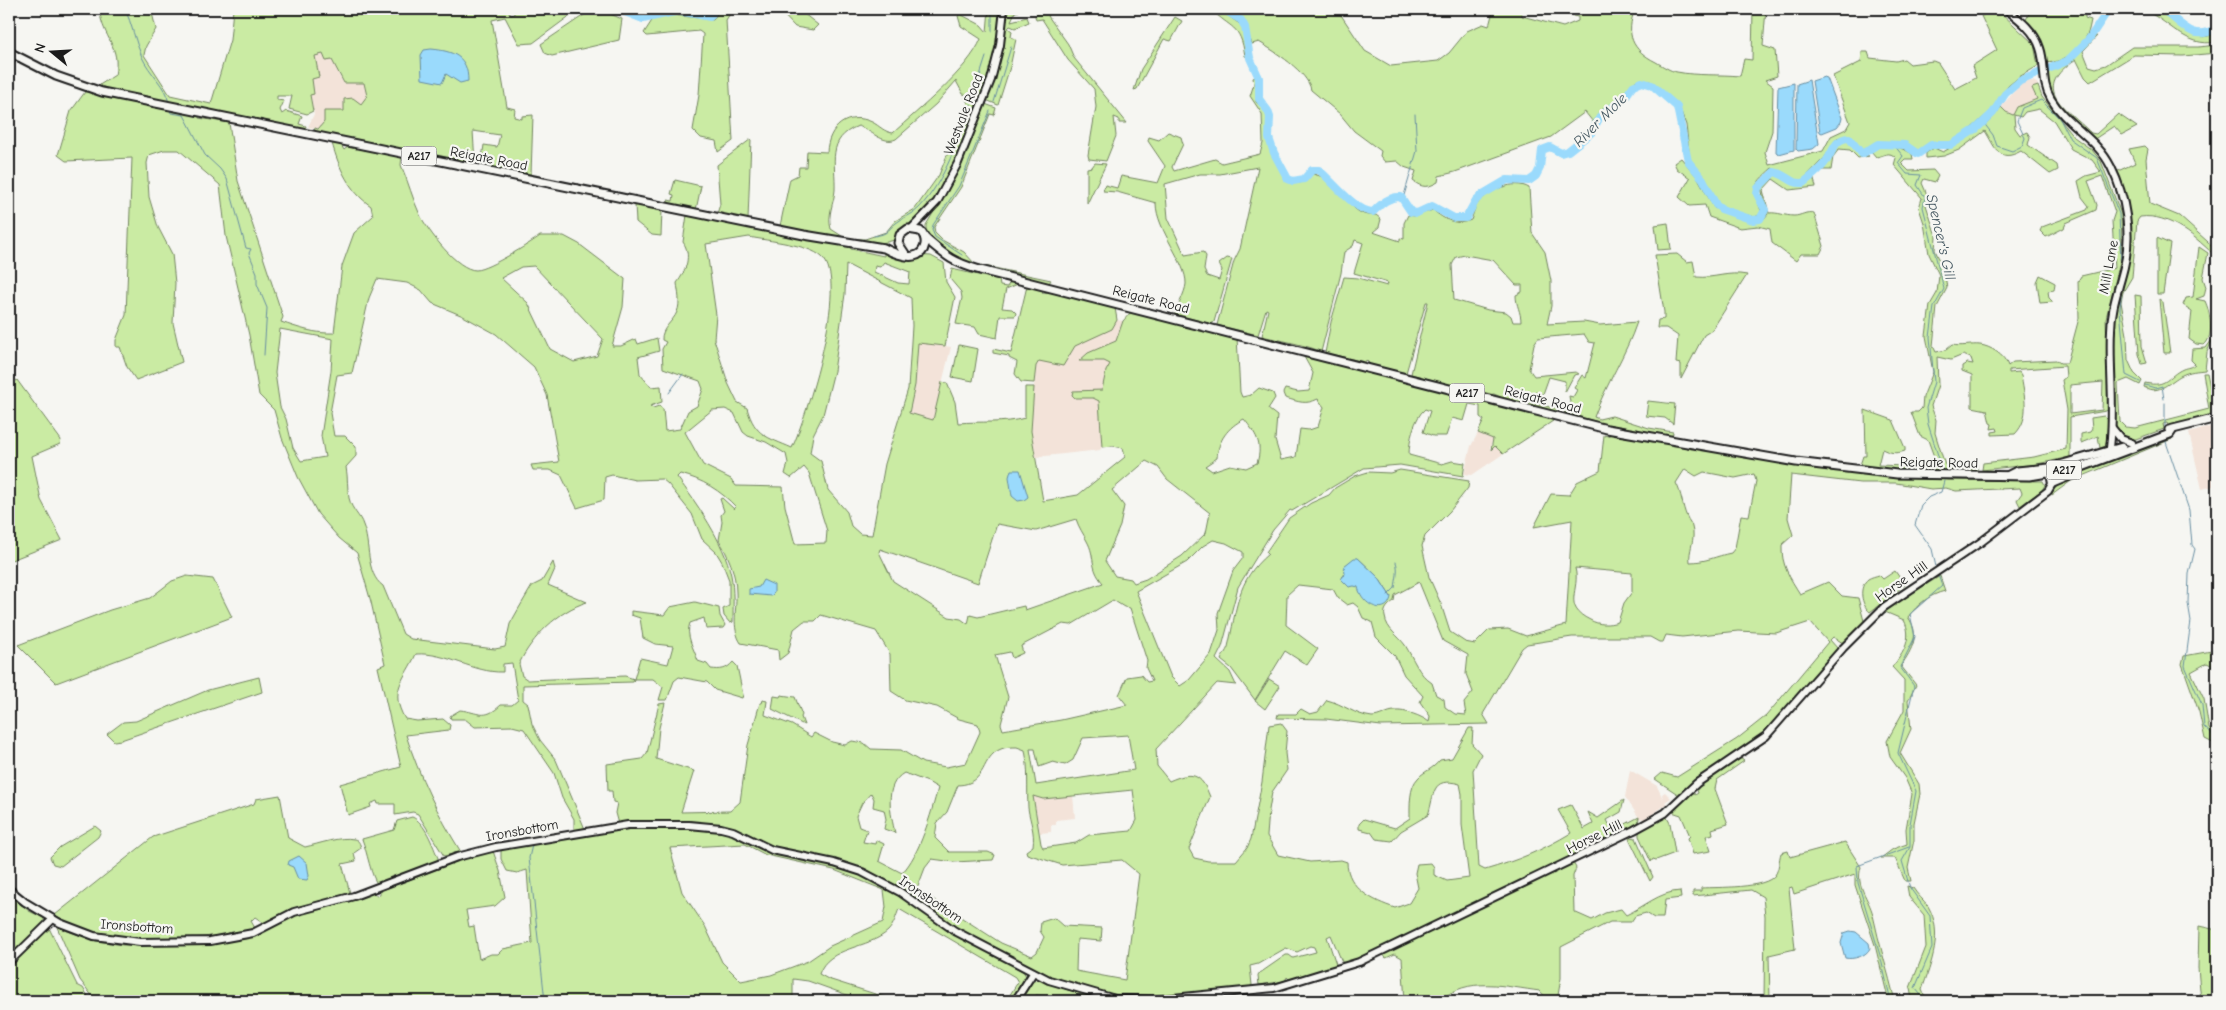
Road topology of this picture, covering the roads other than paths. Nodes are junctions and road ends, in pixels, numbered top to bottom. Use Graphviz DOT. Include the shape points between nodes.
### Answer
graph roads {
  1 [pos="1004,9"];
  2 [pos="2006,9"];
  3 [pos="9,52"];
  4 [pos="924,219"];
  5 [pos="912,228"];
  6 [pos="924,236"];
  7 [pos="898,239"];
  8 [pos="884,248"];
  9 [pos="922,251"];
  10 [pos="937,251"];
  11 [pos="906,255"];
  12 [pos="2217,418"];
  13 [pos="2112,427"];
  14 [pos="2167,432"];
  15 [pos="2132,443"];
  16 [pos="2114,451"];
  17 [pos="2082,467"];
  18 [pos="2050,470"];
  19 [pos="2052,484"];
  20 [pos="9,889"];
  21 [pos="53,919"];
  22 [pos="9,962"];
  23 [pos="1033,973"];
  24 [pos="1015,1001"];
  1 -- 4 [label="street, Westvale Road" via="1000,45 991,80 951,178"];
  2 -- 13 [label="street, Mill Lane" via="2030,30 2040,48 2043,77 2052,102 2104,155 2118,181 2124,203 2126,251 2110,328"];
  3 -- 8 [label="main road, Reigate Road / A217" via="82,86 804,235"];
  4 -- 5 [label="street, Westvale Road"];
  4 -- 6 [label="street"];
  5 -- 6 [label="main road"];
  5 -- 7 [label="main road" via="904,231"];
  6 -- 9 [label="main road"];
  6 -- 10 [label="main road, Reigate Road / A217"];
  7 -- 8 [label="main road"];
  7 -- 11 [label="main road" via="899,248"];
  8 -- 11 [label="main road, Reigate Road / A217"];
  9 -- 10 [label="main road, Reigate Road / A217"];
  9 -- 11 [label="main road" via="915,256"];
  10 -- 18 [label="main road, Reigate Road / A217" via="952,261 980,270 1638,436 1873,472 1938,476 2009,475"];
  12 -- 14 [label="main road, Reigate Road / A217"];
  13 -- 15 [label="street" via="2117,435"];
  13 -- 16 [label="street, Mill Lane"];
  14 -- 15 [label="main road, Reigate Road / A217"];
  14 -- 16 [label="main road, Reigate Road / A217"];
  15 -- 16 [label="main road, Reigate Road / A217"];
  16 -- 17 [label="main road, Reigate Road / A217"];
  16 -- 18 [label="main road, Reigate Road / A217"];
  17 -- 18 [label="main road, Reigate Road / A217"];
  17 -- 19 [label="street"];
  18 -- 19 [label="street"];
  19 -- 23 [label="street, Horse Hill" via="2033,504 1877,613 1766,736 1697,783 1665,813 1380,954 1274,988 1154,1000 1126,1000 1091,993"];
  20 -- 21 [label="street, Ironsbottom"];
  21 -- 22 [label="street"];
  21 -- 23 [label="street, Ironsbottom" via="113,940 225,940 253,933 294,912 376,889 482,850 609,828 689,825 733,831 772,850 862,872 900,892 955,931"];
  23 -- 24 [label="street"];
}
